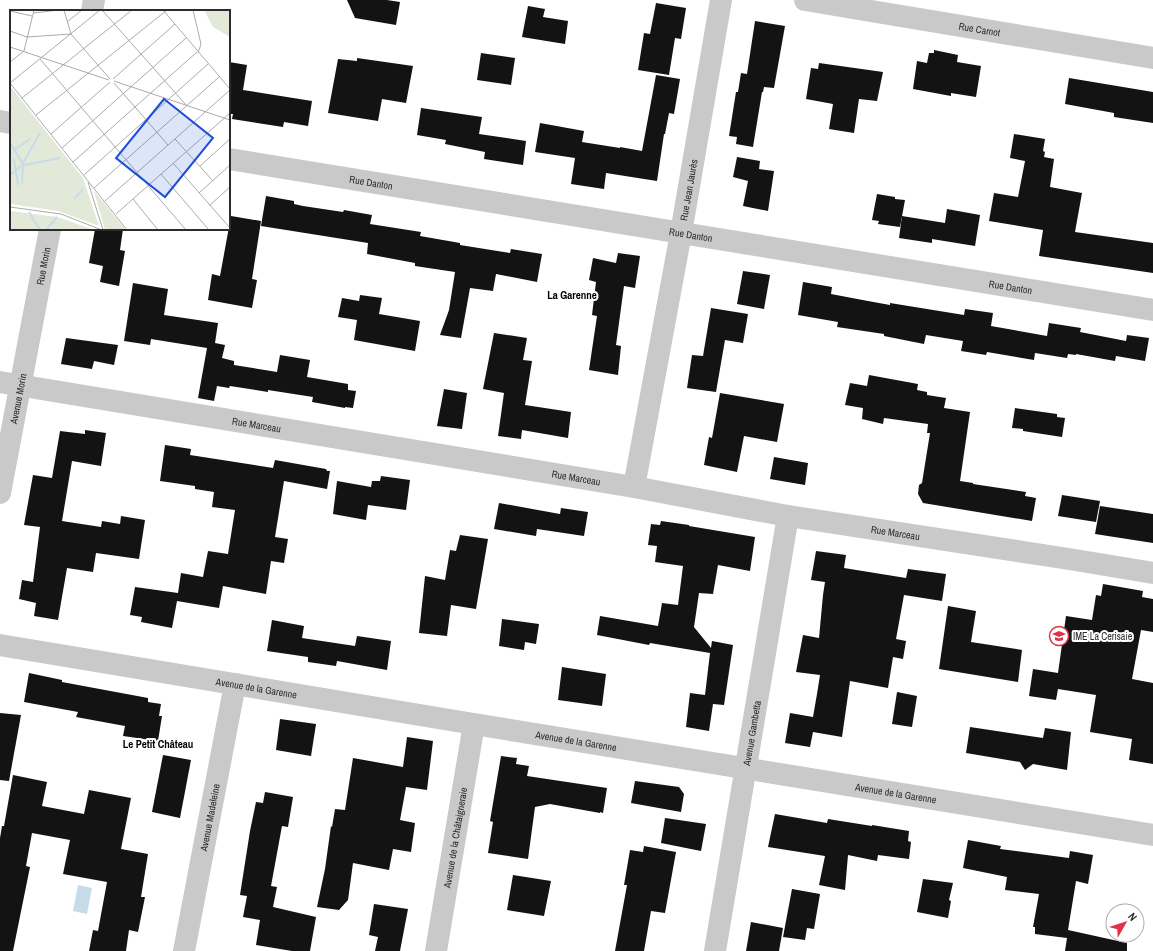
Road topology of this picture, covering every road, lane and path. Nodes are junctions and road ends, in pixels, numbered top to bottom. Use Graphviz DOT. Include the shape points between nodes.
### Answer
graph roads {
  1 [pos="94,0"];
  2 [pos="721,0"];
  3 [pos="805,0"];
  4 [pos="92,10"];
  5 [pos="1153,58"];
  6 [pos="0,121"];
  7 [pos="10,122"];
  8 [pos="230,158"];
  9 [pos="50,230"];
  10 [pos="681,233"];
  11 [pos="35,304"];
  12 [pos="1153,310"];
  13 [pos="10,384"];
  14 [pos="634,487"];
  15 [pos="0,493"];
  16 [pos="788,516"];
  17 [pos="1153,573"];
  18 [pos="0,645"];
  19 [pos="235,684"];
  20 [pos="474,724"];
  21 [pos="745,768"];
  22 [pos="1153,835"];
  23 [pos="184,951"];
  24 [pos="436,951"];
  25 [pos="715,951"];
  1 -- 4 [label="street"];
  2 -- 10 [label="street, Rue Jean Jaurès"];
  3 -- 5 [label="street, Rue Carnot"];
  6 -- 7 [label="street"];
  8 -- 10 [label="street, Rue Danton"];
  9 -- 11 [label="street, Rue Morin"];
  10 -- 12 [label="street, Rue Danton"];
  10 -- 14 [label="street, Rue Jean Jaurès"];
  11 -- 13 [label="street, Avenue Morin"];
  13 -- 14 [label="street, Rue Marceau"];
  13 -- 15 [label="street, Avenue Morin"];
  14 -- 16 [label="street, Rue Marceau"];
  16 -- 17 [label="street, Rue Marceau"];
  16 -- 21 [label="street, Avenue Gambetta"];
  18 -- 19 [label="street, Avenue de la Garenne"];
  19 -- 20 [label="street, Avenue de la Garenne"];
  19 -- 23 [label="street, Avenue Madeleine"];
  20 -- 21 [label="street, Avenue de la Garenne"];
  20 -- 24 [label="street, Avenue de la Châtaigneraie"];
  21 -- 22 [label="street, Avenue de la Garenne"];
  21 -- 25 [label="street, Avenue Gambetta"];
}
